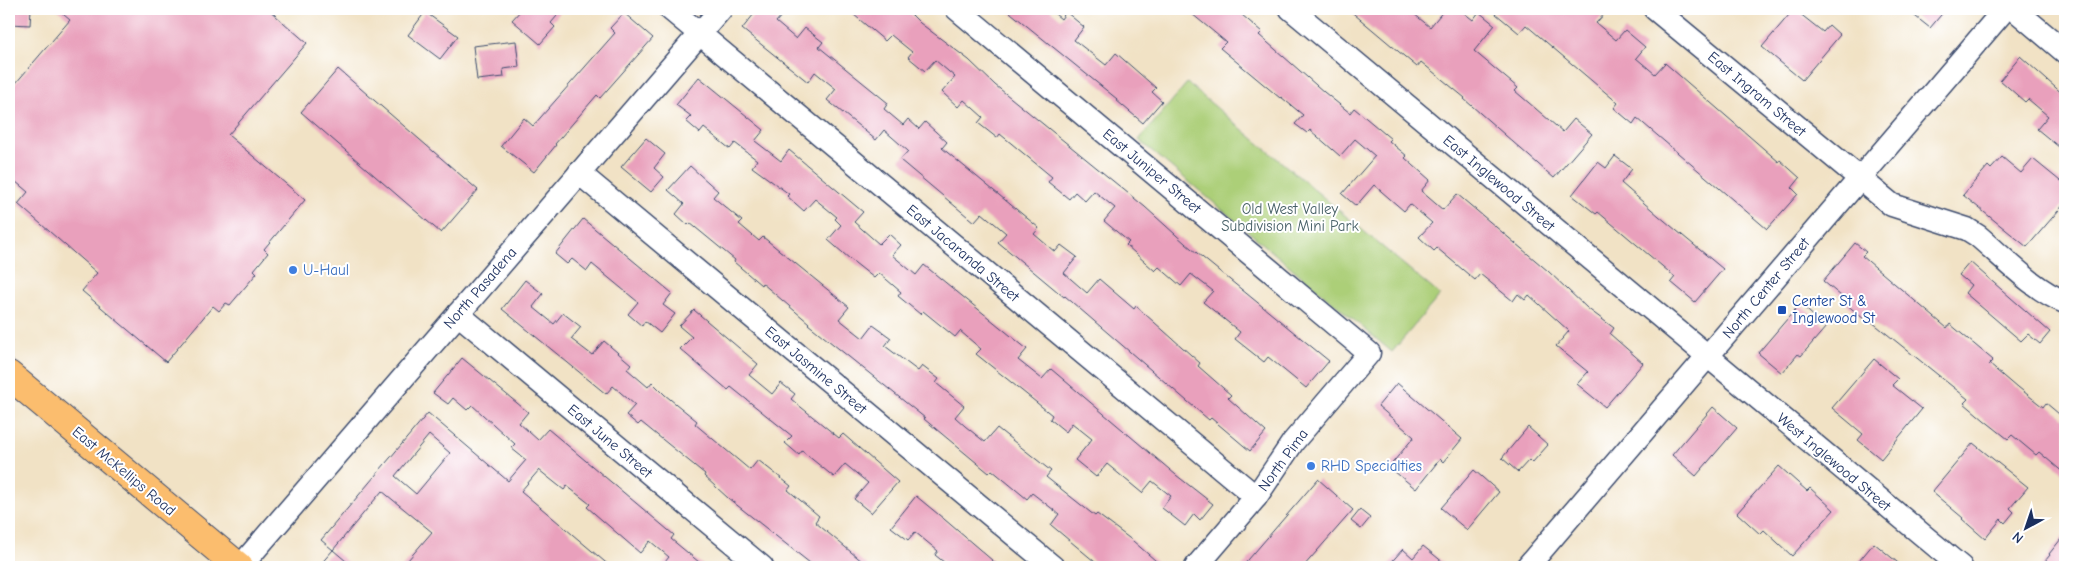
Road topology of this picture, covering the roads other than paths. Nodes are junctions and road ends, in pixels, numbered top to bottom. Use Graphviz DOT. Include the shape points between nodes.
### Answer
graph roads {
  1 [pos="670,9"];
  2 [pos="721,9"];
  3 [pos="957,9"];
  4 [pos="1291,9"];
  5 [pos="1654,9"];
  6 [pos="2005,9"];
  7 [pos="2014,9"];
  8 [pos="699,34"];
  9 [pos="2065,52"];
  10 [pos="579,173"];
  11 [pos="1858,179"];
  12 [pos="2065,302"];
  13 [pos="458,314"];
  14 [pos="1369,353"];
  15 [pos="1707,357"];
  16 [pos="9,374"];
  17 [pos="1256,497"];
  18 [pos="239,567"];
  19 [pos="762,567"];
  20 [pos="1053,567"];
  21 [pos="1196,567"];
  22 [pos="1527,567"];
  23 [pos="1961,567"];
  1 -- 8 [label="street, East Jacaranda Street"];
  2 -- 8 [label="street, North Pasadena"];
  3 -- 14 [label="street, East Juniper Street"];
  4 -- 15 [label="street, East Inglewood Street"];
  5 -- 11 [label="street, East Ingram Street"];
  6 -- 11 [label="street, North Center Street"];
  7 -- 9 [label="street"];
  8 -- 10 [label="street, North Pasadena"];
  8 -- 17 [label="street, East Jacaranda Street"];
  10 -- 13 [label="street, North Pasadena"];
  10 -- 20 [label="street, East Jasmine Street"];
  11 -- 12 [label="street, East Ingram Street" via="1892,205 1973,232 2040,288"];
  11 -- 15 [label="street, North Center Street"];
  13 -- 18 [label="street, North Pasadena"];
  13 -- 19 [label="street, East June Street"];
  14 -- 17 [label="street, North Pima" via="1293,442"];
  15 -- 22 [label="street, North Center Street"];
  15 -- 23 [label="street, West Inglewood Street"];
  16 -- 18 [label="main road, East McKellips Road"];
  17 -- 21 [label="street, North Pima"];
}
